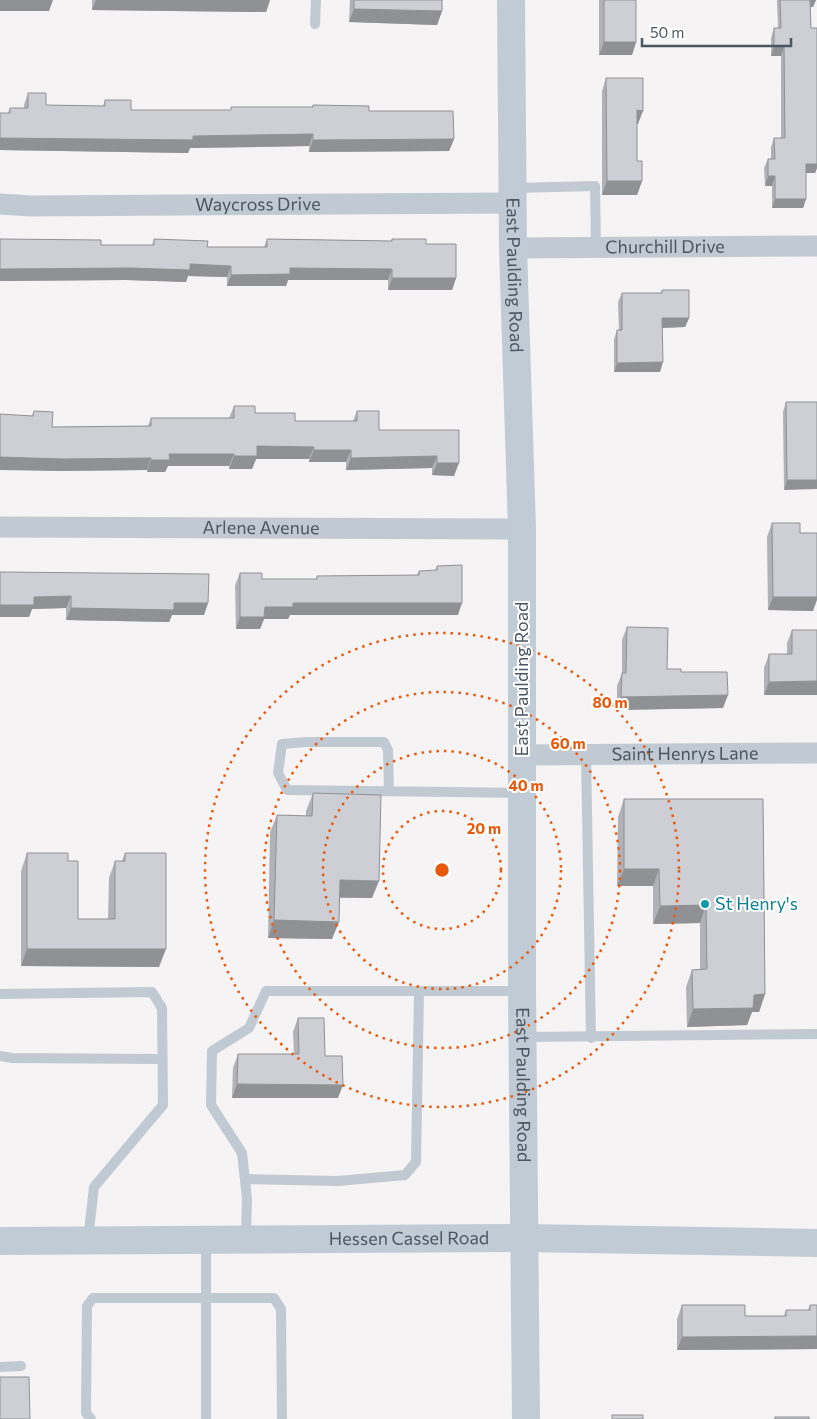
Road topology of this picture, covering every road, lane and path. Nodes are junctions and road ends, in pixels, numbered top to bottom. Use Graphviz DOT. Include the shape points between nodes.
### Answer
graph roads {
  1 [pos="316,0"];
  2 [pos="511,0"];
  3 [pos="315,24"];
  4 [pos="514,195"];
  5 [pos="0,204"];
  6 [pos="817,246"];
  7 [pos="596,247"];
  8 [pos="513,248"];
  9 [pos="0,526"];
  10 [pos="522,529"];
  11 [pos="817,753"];
  12 [pos="586,754"];
  13 [pos="521,756"];
  14 [pos="389,791"];
  15 [pos="521,793"];
  16 [pos="522,991"];
  17 [pos="419,992"];
  18 [pos="0,994"];
  19 [pos="817,1034"];
  20 [pos="523,1037"];
  21 [pos="591,1038"];
  22 [pos="0,1056"];
  23 [pos="162,1059"];
  24 [pos="245,1180"];
  25 [pos="524,1238"];
  26 [pos="206,1240"];
  27 [pos="246,1240"];
  28 [pos="0,1241"];
  29 [pos="88,1241"];
  30 [pos="817,1243"];
  31 [pos="206,1297"];
  32 [pos="21,1366"];
  33 [pos="0,1367"];
  34 [pos="91,1419"];
  35 [pos="206,1419"];
  36 [pos="282,1419"];
  37 [pos="526,1419"];
  1 -- 3 [label="lane"];
  2 -- 4 [label="main road, East Paulding Road"];
  4 -- 5 [label="street, Waycross Drive" via="41,206"];
  4 -- 7 [label="lane" via="595,186"];
  4 -- 8 [label="main road, East Paulding Road"];
  6 -- 7 [label="street, Churchill Drive"];
  7 -- 8 [label="street, Churchill Drive"];
  8 -- 10 [label="main road, East Paulding Road"];
  9 -- 10 [label="street, Arlene Avenue"];
  10 -- 13 [label="main road, East Paulding Road"];
  11 -- 12 [label="street, Saint Henrys Lane"];
  12 -- 13 [label="street, Saint Henrys Lane"];
  12 -- 21 [label="lane"];
  13 -- 15 [label="main road, East Paulding Road"];
  14 -- 14 [label="lane" via="287,790 278,773 282,744 384,742 388,750"];
  14 -- 15 [label="lane"];
  15 -- 16 [label="main road, East Paulding Road"];
  16 -- 17 [label="lane"];
  16 -- 20 [label="main road, East Paulding Road"];
  17 -- 24 [label="lane" via="416,1162 405,1175 338,1181"];
  17 -- 24 [label="lane" via="266,991 249,1028 212,1051 211,1105 242,1153"];
  18 -- 23 [label="lane" via="152,992 162,1008"];
  19 -- 21 [label="lane"];
  20 -- 21 [label="lane"];
  20 -- 25 [label="main road, East Paulding Road"];
  22 -- 23 [label="lane"];
  23 -- 29 [label="lane" via="163,1105 94,1186"];
  24 -- 27 [label="lane"];
  25 -- 27 [label="main road, Hessen Cassel Road"];
  25 -- 30 [label="main road, Hessen Cassel Road"];
  25 -- 37 [label="main road, East Paulding Road"];
  26 -- 27 [label="main road, Hessen Cassel Road"];
  26 -- 29 [label="main road, Hessen Cassel Road"];
  26 -- 31 [label="lane"];
  28 -- 29 [label="main road, Hessen Cassel Road"];
  31 -- 34 [label="lane" via="93,1298 87,1306 86,1413"];
  31 -- 35 [label="lane"];
  31 -- 36 [label="lane" via="274,1298 281,1309"];
  32 -- 33 [label="lane"];
}
